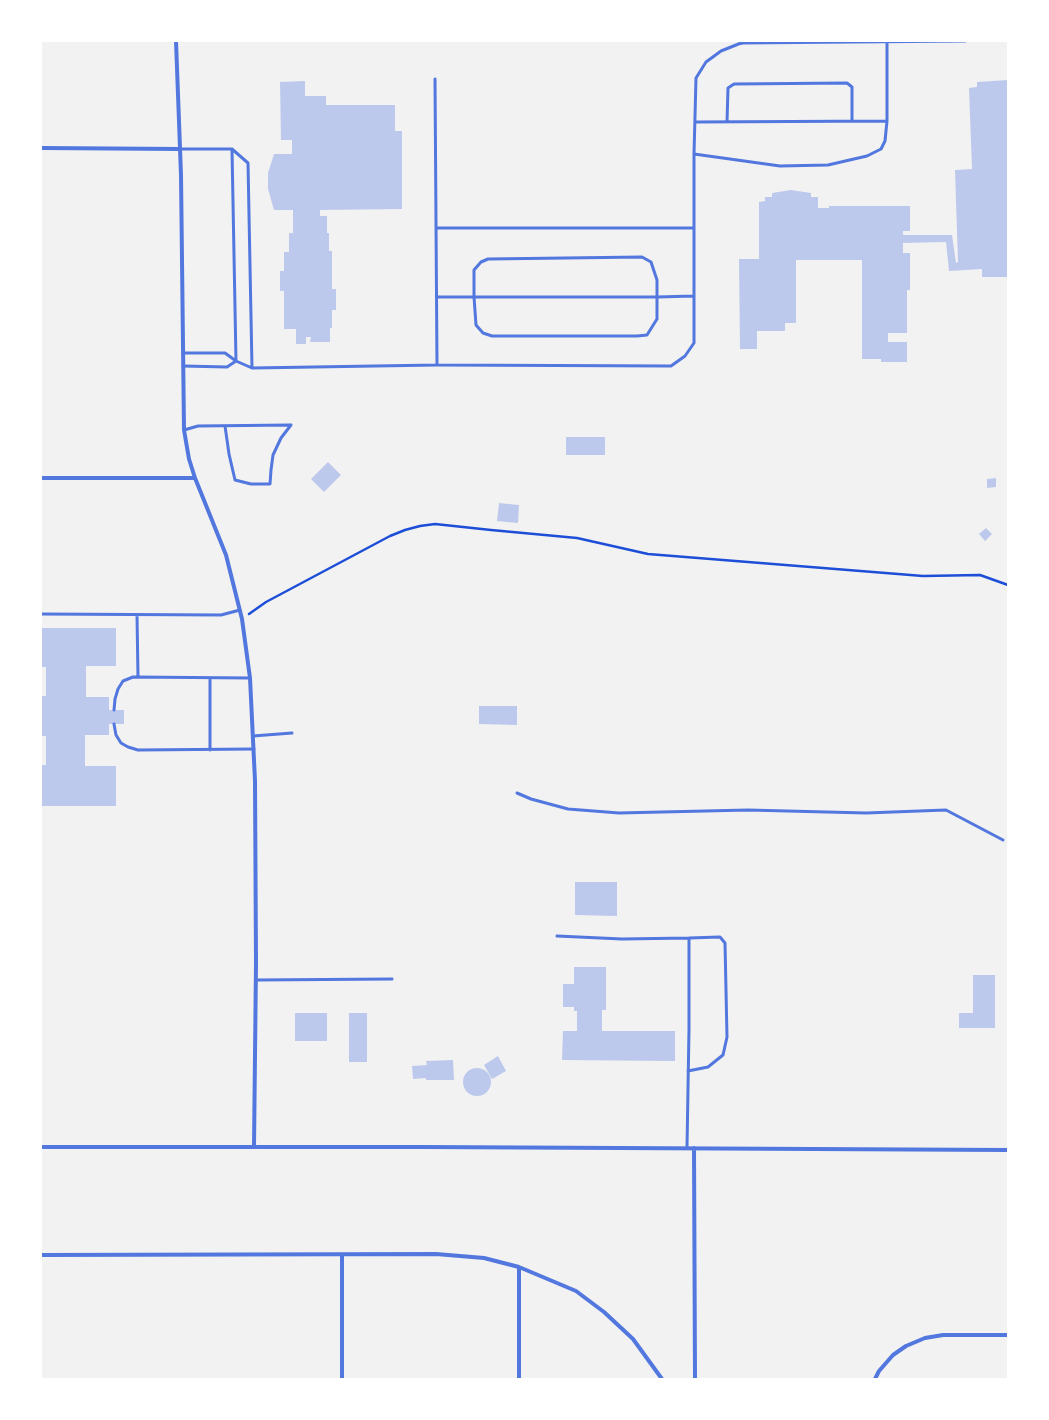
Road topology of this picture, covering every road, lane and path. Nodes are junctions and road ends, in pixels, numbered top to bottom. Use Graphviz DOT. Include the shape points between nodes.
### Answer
graph roads {
  1 [pos="176,41"];
  2 [pos="965,41"];
  3 [pos="741,42"];
  4 [pos="887,42"];
  5 [pos="435,79"];
  6 [pos="852,121"];
  7 [pos="887,121"];
  8 [pos="694,122"];
  9 [pos="727,122"];
  10 [pos="41,148"];
  11 [pos="180,149"];
  12 [pos="232,149"];
  13 [pos="694,154"];
  14 [pos="436,228"];
  15 [pos="694,228"];
  16 [pos="694,296"];
  17 [pos="437,297"];
  18 [pos="474,297"];
  19 [pos="657,297"];
  20 [pos="183,353"];
  21 [pos="236,361"];
  22 [pos="437,365"];
  23 [pos="183,366"];
  24 [pos="252,368"];
  25 [pos="225,426"];
  26 [pos="184,430"];
  27 [pos="41,478"];
  28 [pos="195,478"];
  29 [pos="1008,584"];
  30 [pos="240,610"];
  31 [pos="41,614"];
  32 [pos="137,615"];
  33 [pos="242,619"];
  34 [pos="138,677"];
  35 [pos="210,678"];
  36 [pos="250,678"];
  37 [pos="114,710"];
  38 [pos="114,724"];
  39 [pos="292,733"];
  40 [pos="253,736"];
  41 [pos="254,749"];
  42 [pos="210,750"];
  43 [pos="516,793"];
  44 [pos="1003,840"];
  45 [pos="557,936"];
  46 [pos="689,938"];
  47 [pos="392,979"];
  48 [pos="256,980"];
  49 [pos="688,1071"];
  50 [pos="41,1147"];
  51 [pos="254,1148"];
  52 [pos="687,1148"];
  53 [pos="694,1148"];
  54 [pos="1008,1150"];
  55 [pos="41,1255"];
  56 [pos="342,1255"];
  57 [pos="519,1267"];
  58 [pos="1008,1335"];
  59 [pos="342,1379"];
  60 [pos="519,1379"];
  61 [pos="662,1379"];
  62 [pos="694,1379"];
  63 [pos="875,1379"];
  1 -- 11 [label="street"];
  2 -- 4 [label="lane"];
  3 -- 4 [label="lane"];
  3 -- 8 [label="lane" via="706,62 696,78"];
  4 -- 7 [label="lane"];
  5 -- 14 [label="lane"];
  6 -- 7 [label="lane"];
  6 -- 9 [label="lane"];
  6 -- 9 [label="lane" via="852,87 847,83 840,83 734,84 728,88"];
  7 -- 13 [label="lane" via="885,141 881,149 867,156 828,164 780,166"];
  8 -- 9 [label="lane"];
  8 -- 13 [label="lane"];
  10 -- 11 [label="street"];
  11 -- 12 [label="lane"];
  11 -- 20 [label="street"];
  12 -- 21 [label="lane"];
  12 -- 24 [label="lane" via="248,163"];
  13 -- 15 [label="lane"];
  14 -- 15 [label="lane"];
  14 -- 17 [label="lane"];
  15 -- 16 [label="lane"];
  16 -- 19 [label="lane"];
  16 -- 22 [label="lane" via="694,343 685,356 671,366"];
  17 -- 18 [label="lane"];
  17 -- 22 [label="lane"];
  18 -- 19 [label="lane"];
  18 -- 19 [label="lane" via="476,325 483,333 492,336 637,336 647,335 657,318"];
  18 -- 19 [label="lane" via="474,270 488,258 642,257 651,262 657,280"];
  20 -- 21 [label="lane" via="225,353"];
  20 -- 23 [label="street"];
  21 -- 23 [label="lane" via="227,367"];
  21 -- 24 [label="lane"];
  22 -- 24 [label="lane"];
  23 -- 26 [label="street"];
  25 -- 25 [label="lane" via="291,425 273,455 270,484 251,484 235,480 228,454"];
  25 -- 26 [label="lane" via="198,426"];
  26 -- 28 [label="street"];
  27 -- 28 [label="street"];
  28 -- 30 [label="street" via="226,555"];
  29 -- 33 [label="path" via="980,575 923,576 648,554 577,538 436,524 412,528 390,536 266,602"];
  30 -- 32 [label="lane" via="221,615"];
  30 -- 33 [label="street"];
  31 -- 32 [label="lane"];
  32 -- 34 [label="lane"];
  33 -- 36 [label="street"];
  34 -- 35 [label="lane"];
  34 -- 37 [label="lane" via="123,681 118,688"];
  35 -- 36 [label="lane"];
  35 -- 42 [label="lane"];
  36 -- 40 [label="street"];
  38 -- 42 [label="lane" via="121,743 138,750"];
  39 -- 40 [label="lane"];
  40 -- 41 [label="street"];
  41 -- 42 [label="lane"];
  41 -- 48 [label="street"];
  43 -- 44 [label="lane" via="568,809 618,812 748,810 866,813 946,810"];
  45 -- 46 [label="lane"];
  46 -- 49 [label="lane"];
  46 -- 49 [label="lane" via="720,937 725,943 727,1037 723,1055 708,1067"];
  47 -- 48 [label="lane"];
  48 -- 51 [label="street"];
  49 -- 52 [label="lane"];
  50 -- 51 [label="street"];
  51 -- 52 [label="street"];
  52 -- 53 [label="street"];
  53 -- 54 [label="street"];
  53 -- 62 [label="street"];
  55 -- 56 [label="street"];
  56 -- 57 [label="street" via="436,1254 484,1258"];
  56 -- 59 [label="street"];
  57 -- 60 [label="street"];
  57 -- 61 [label="street" via="576,1291 604,1312 632,1339"];
  58 -- 63 [label="street" via="943,1335 925,1338 893,1355"];
}
